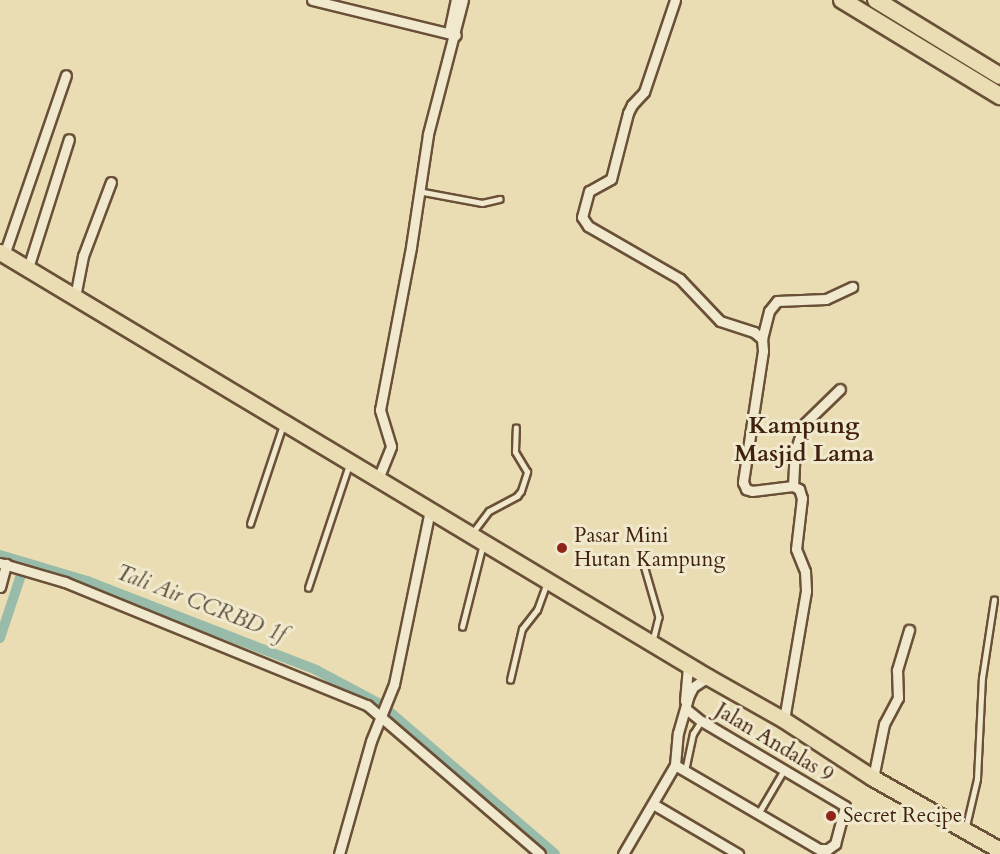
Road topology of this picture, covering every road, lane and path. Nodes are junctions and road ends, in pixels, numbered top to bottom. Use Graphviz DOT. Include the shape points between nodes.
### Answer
graph roads {
  1 [pos="360,0"];
  2 [pos="456,0"];
  3 [pos="463,0"];
  4 [pos="675,0"];
  5 [pos="842,0"];
  6 [pos="876,0"];
  7 [pos="319,1"];
  8 [pos="357,10"];
  9 [pos="453,33"];
  10 [pos="66,75"];
  11 [pos="1000,76"];
  12 [pos="1000,96"];
  13 [pos="69,139"];
  14 [pos="111,182"];
  15 [pos="418,191"];
  16 [pos="500,199"];
  17 [pos="2,253"];
  18 [pos="28,268"];
  19 [pos="852,287"];
  20 [pos="75,297"];
  21 [pos="762,339"];
  22 [pos="840,388"];
  23 [pos="284,422"];
  24 [pos="516,428"];
  25 [pos="350,462"];
  26 [pos="378,479"];
  27 [pos="794,486"];
  28 [pos="430,510"];
  29 [pos="250,524"];
  30 [pos="477,538"];
  31 [pos="3,563"];
  32 [pos="644,565"];
  33 [pos="548,580"];
  34 [pos="0,587"];
  35 [pos="308,588"];
  36 [pos="993,600"];
  37 [pos="462,627"];
  38 [pos="909,630"];
  39 [pos="652,643"];
  40 [pos="688,665"];
  41 [pos="708,677"];
  42 [pos="510,680"];
  43 [pos="686,709"];
  44 [pos="382,716"];
  45 [pos="784,720"];
  46 [pos="701,721"];
  47 [pos="675,765"];
  48 [pos="784,770"];
  49 [pos="685,771"];
  50 [pos="873,778"];
  51 [pos="653,804"];
  52 [pos="758,814"];
  53 [pos="965,829"];
  54 [pos="1000,850"];
  55 [pos="726,851"];
  56 [pos="339,854"];
  57 [pos="540,854"];
  58 [pos="623,854"];
  59 [pos="738,854"];
  60 [pos="988,854"];
  1 -- 8 [label="street"];
  2 -- 9 [label="street"];
  3 -- 9 [label="street"];
  4 -- 21 [label="street" via="644,92 628,113 611,179 589,191 582,221 680,279 720,321 754,332"];
  5 -- 12 [label="highway"];
  6 -- 11 [label="highway"];
  7 -- 8 [label="street"];
  8 -- 9 [label="street"];
  9 -- 15 [label="street"];
  10 -- 17 [label="street"];
  13 -- 18 [label="street"];
  14 -- 20 [label="street" via="83,256"];
  15 -- 16 [label="lane" via="483,203"];
  15 -- 26 [label="street" via="380,410 391,446"];
  17 -- 18 [label="main road"];
  18 -- 20 [label="main road"];
  19 -- 21 [label="street" via="826,299 777,301 769,311"];
  20 -- 23 [label="main road"];
  21 -- 27 [label="street" via="743,482 748,490 756,492"];
  22 -- 27 [label="street" via="804,424 795,452"];
  23 -- 25 [label="main road"];
  23 -- 29 [label="lane"];
  24 -- 30 [label="lane" via="514,447 526,472 521,491 489,511"];
  25 -- 26 [label="main road"];
  25 -- 35 [label="lane"];
  26 -- 28 [label="main road"];
  27 -- 45 [label="street" via="802,498 796,549 805,571 806,591"];
  28 -- 30 [label="main road"];
  28 -- 44 [label="street" via="394,684"];
  30 -- 33 [label="main road"];
  30 -- 37 [label="lane"];
  31 -- 34 [label="street"];
  31 -- 44 [label="street" via="65,582 315,682 367,705"];
  32 -- 39 [label="lane" via="659,617"];
  33 -- 39 [label="main road"];
  33 -- 42 [label="lane" via="537,610 522,629"];
  36 -- 53 [label="lane" via="982,678 977,779"];
  38 -- 50 [label="street" via="897,670 898,698 884,724"];
  39 -- 40 [label="main road"];
  40 -- 41 [label="main road"];
  40 -- 43 [label="street"];
  41 -- 43 [label="street" via="693,687"];
  41 -- 45 [label="main road"];
  43 -- 46 [label="street, Jalan Andalas 9"];
  43 -- 47 [label="street" via="678,733"];
  44 -- 56 [label="street" via="371,741"];
  44 -- 57 [label="street"];
  45 -- 50 [label="main road"];
  46 -- 48 [label="street, Jalan Andalas 9"];
  46 -- 49 [label="lane" via="693,734"];
  47 -- 49 [label="street"];
  47 -- 51 [label="street"];
  48 -- 52 [label="lane"];
  48 -- 52 [label="street, Jalan Andalas 9" via="845,806 835,844 823,850"];
  49 -- 52 [label="street"];
  50 -- 53 [label="main road"];
  51 -- 55 [label="street"];
  51 -- 58 [label="street"];
  53 -- 54 [label="main road"];
  53 -- 60 [label="main road"];
  55 -- 59 [label="street"];
}
